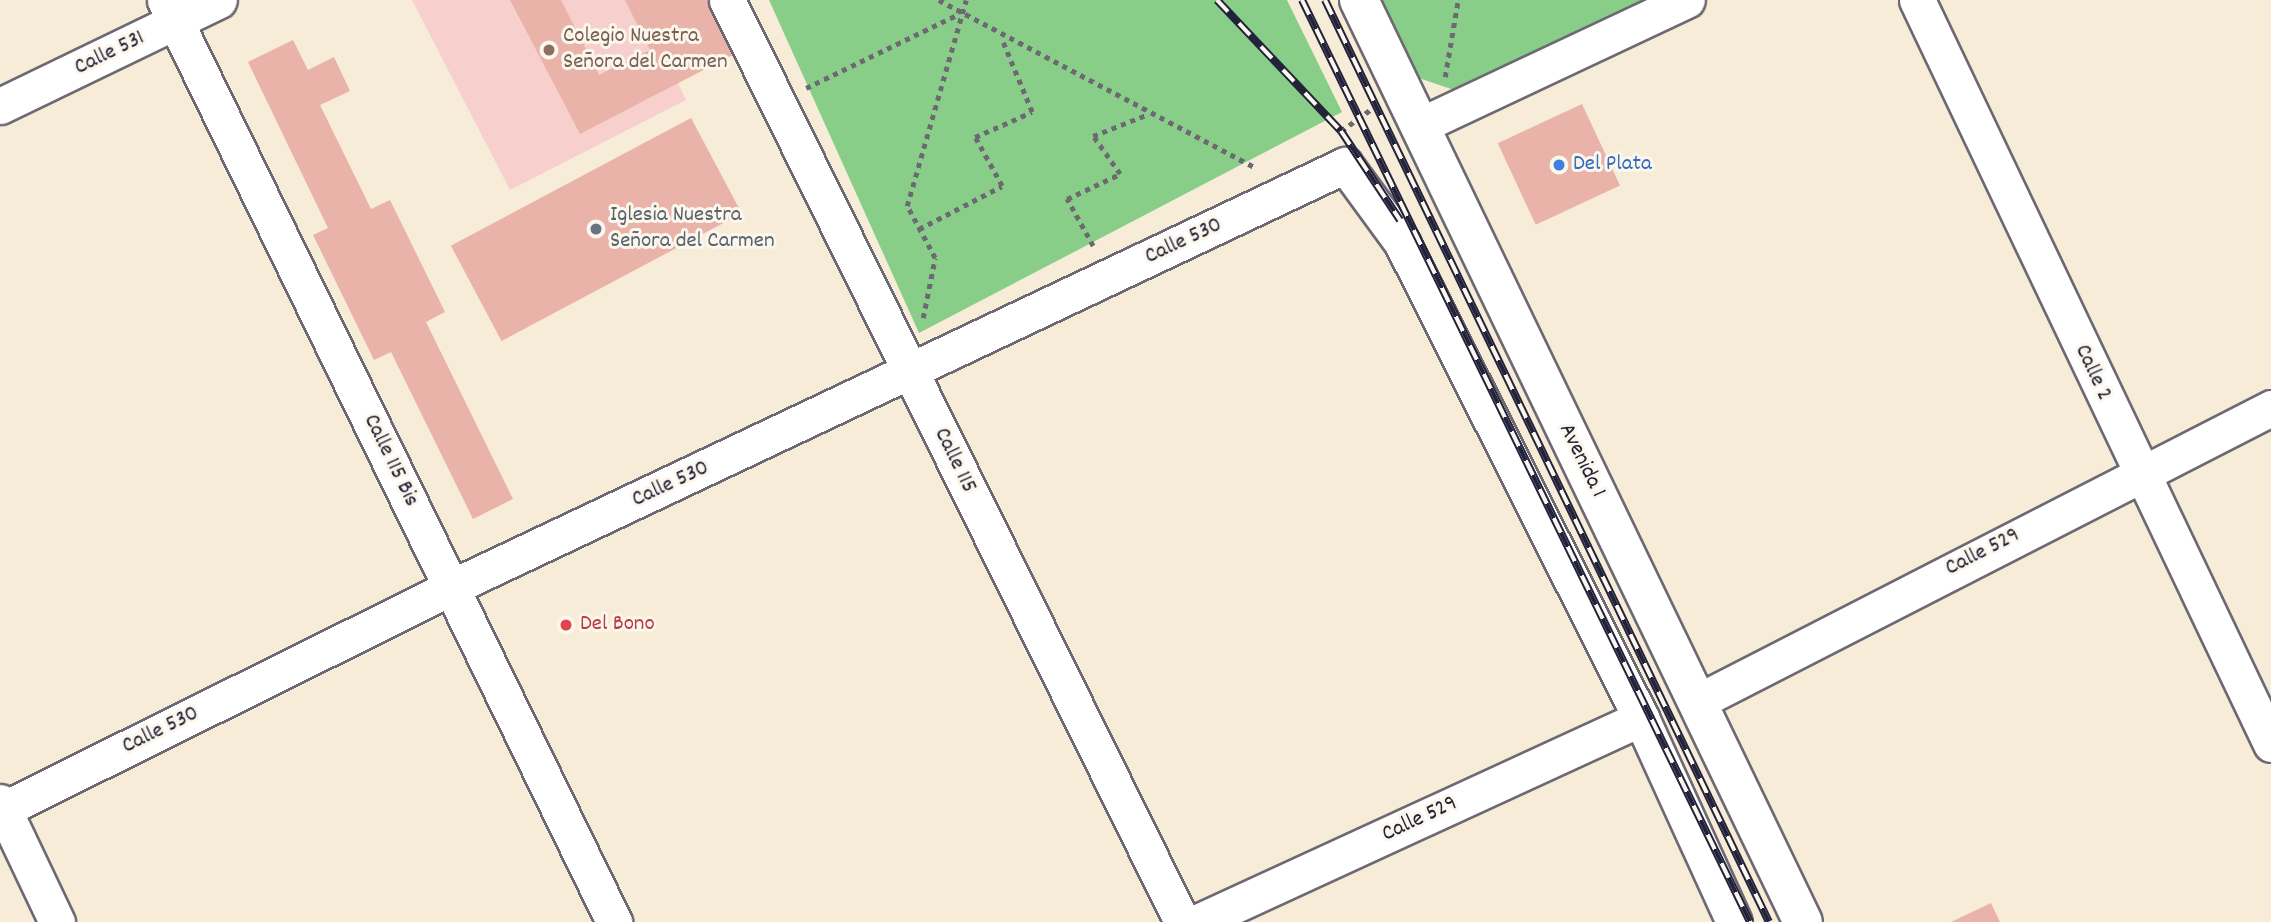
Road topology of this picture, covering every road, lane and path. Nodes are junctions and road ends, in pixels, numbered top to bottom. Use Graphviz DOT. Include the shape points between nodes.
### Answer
graph roads {
  1 [pos="219,0"];
  2 [pos="727,0"];
  3 [pos="939,0"];
  4 [pos="966,0"];
  5 [pos="1359,0"];
  6 [pos="1687,0"];
  7 [pos="1917,0"];
  8 [pos="171,11"];
  9 [pos="957,15"];
  10 [pos="1001,38"];
  11 [pos="1435,75"];
  12 [pos="1454,79"];
  13 [pos="777,102"];
  14 [pos="0,106"];
  15 [pos="1147,115"];
  16 [pos="1419,126"];
  17 [pos="1270,173"];
  18 [pos="919,229"];
  19 [pos="1111,277"];
  20 [pos="911,373"];
  21 [pos="2271,408"];
  22 [pos="2138,473"];
  23 [pos="452,587"];
  24 [pos="1697,702"];
  25 [pos="1641,718"];
  26 [pos="2271,744"];
  27 [pos="1,807"];
  28 [pos="57,922"];
  29 [pos="614,922"];
  30 [pos="1182,922"];
  31 [pos="1198,922"];
  32 [pos="1734,922"];
  33 [pos="1803,922"];
  1 -- 8 [label="street, Calle 531"];
  2 -- 13 [label="street, Calle 115"];
  3 -- 9 [label="path"];
  4 -- 9 [label="path"];
  5 -- 16 [label="street, Avenida 1"];
  6 -- 16 [label="street"];
  7 -- 22 [label="street, Calle 2"];
  8 -- 14 [label="street, Calle 531"];
  8 -- 23 [label="street, Calle 115 Bis"];
  9 -- 10 [label="path"];
  9 -- 13 [label="path"];
  9 -- 18 [label="path" via="907,206"];
  10 -- 15 [label="path"];
  10 -- 18 [label="path" via="1032,111 975,137 1002,186"];
  11 -- 12 [label="path"];
  13 -- 20 [label="street, Calle 115"];
  15 -- 17 [label="path"];
  15 -- 19 [label="path" via="1093,135 1120,174 1068,199"];
  16 -- 24 [label="street, Avenida 1"];
  18 -- 20 [label="path" via="935,258"];
  19 -- 20 [label="street, Calle 530"];
  19 -- 25 [label="street, Calle 530" via="1345,165 1402,243"];
  20 -- 23 [label="street, Calle 530"];
  20 -- 30 [label="street, Calle 115"];
  21 -- 22 [label="street, Calle 529"];
  22 -- 24 [label="street, Calle 529"];
  22 -- 26 [label="street, Calle 2"];
  23 -- 27 [label="street, Calle 530"];
  23 -- 29 [label="street, Calle 115 Bis"];
  24 -- 33 [label="street, Avenida 1"];
  25 -- 31 [label="street, Calle 529"];
  25 -- 32 [label="street"];
  27 -- 28 [label="street"];
}
